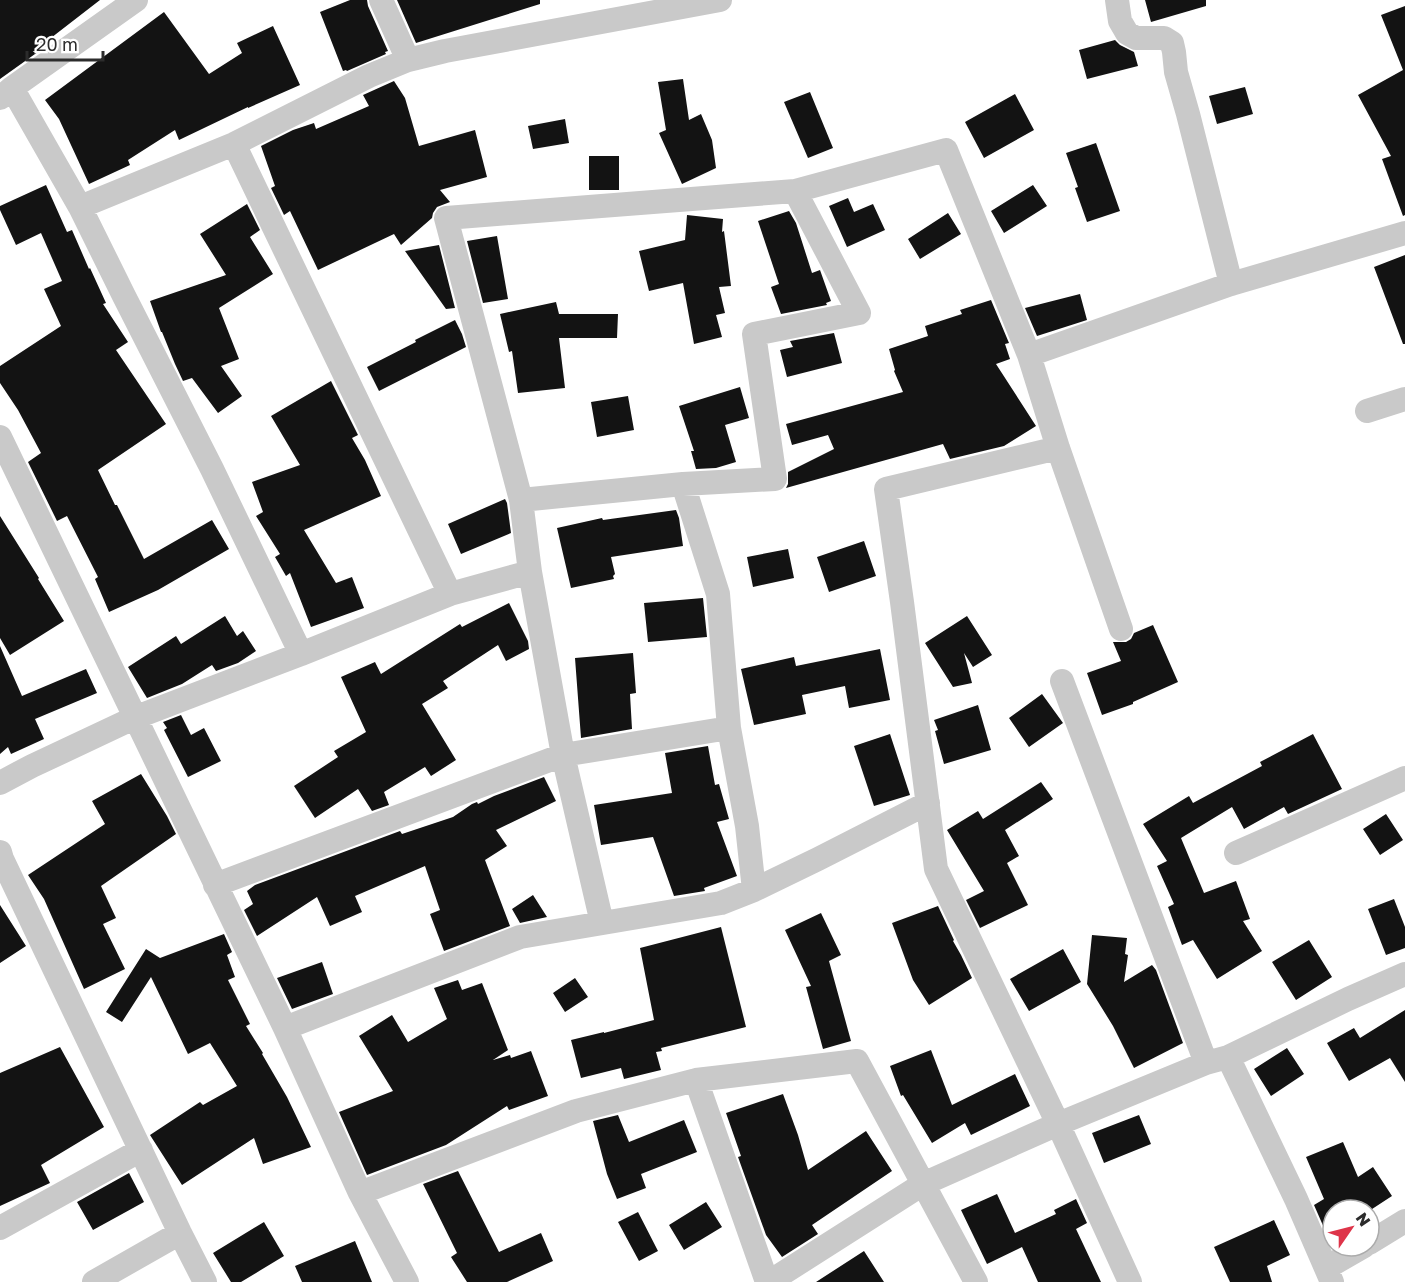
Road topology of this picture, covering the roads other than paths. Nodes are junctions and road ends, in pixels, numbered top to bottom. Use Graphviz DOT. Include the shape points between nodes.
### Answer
graph roads {
  1 [pos="136,0"];
  2 [pos="381,0"];
  3 [pos="720,0"];
  4 [pos="1117,0"];
  5 [pos="408,60"];
  6 [pos="6,93"];
  7 [pos="234,144"];
  8 [pos="795,191"];
  9 [pos="80,207"];
  10 [pos="1404,236"];
  11 [pos="1231,284"];
  12 [pos="1029,355"];
  13 [pos="1405,399"];
  14 [pos="1367,411"];
  15 [pos="0,437"];
  16 [pos="1058,448"];
  17 [pos="682,484"];
  18 [pos="521,500"];
  19 [pos="530,572"];
  20 [pos="450,594"];
  21 [pos="1121,629"];
  22 [pos="302,654"];
  23 [pos="1062,681"];
  24 [pos="134,718"];
  25 [pos="729,728"];
  26 [pos="563,755"];
  27 [pos="1405,778"];
  28 [pos="0,783"];
  29 [pos="928,803"];
  30 [pos="1236,853"];
  31 [pos="1,857"];
  32 [pos="215,885"];
  33 [pos="754,890"];
  34 [pos="602,923"];
  35 [pos="1405,974"];
  36 [pos="285,1028"];
  37 [pos="1217,1060"];
  38 [pos="696,1080"];
  39 [pos="1058,1124"];
  40 [pos="141,1150"];
  41 [pos="923,1184"];
  42 [pos="360,1192"];
  43 [pos="1405,1221"];
  44 [pos="0,1228"];
  45 [pos="180,1233"];
  46 [pos="1381,1236"];
  47 [pos="1350,1258"];
  48 [pos="1329,1275"];
  49 [pos="94,1282"];
  50 [pos="205,1282"];
  51 [pos="407,1282"];
  52 [pos="768,1282"];
  53 [pos="976,1282"];
  54 [pos="1130,1282"];
  1 -- 6 [label="street"];
  2 -- 5 [label="street"];
  3 -- 5 [label="street"];
  4 -- 11 [label="street" via="1120,21 1127,33 1136,38 1164,38 1172,43 1176,72"];
  5 -- 7 [label="street"];
  6 -- 9 [label="street"];
  7 -- 9 [label="street"];
  7 -- 20 [label="street"];
  8 -- 12 [label="street" via="946,150"];
  8 -- 17 [label="street" via="859,312 754,334 775,479"];
  8 -- 18 [label="street" via="446,218"];
  9 -- 22 [label="street"];
  10 -- 11 [label="street"];
  11 -- 12 [label="street"];
  12 -- 16 [label="street"];
  13 -- 14 [label="street"];
  15 -- 24 [label="street"];
  16 -- 21 [label="street"];
  16 -- 29 [label="street" via="886,489"];
  17 -- 18 [label="street"];
  17 -- 25 [label="street" via="718,594"];
  18 -- 19 [label="street"];
  19 -- 20 [label="street"];
  19 -- 26 [label="street"];
  20 -- 22 [label="street"];
  22 -- 24 [label="street"];
  23 -- 37 [label="street"];
  24 -- 28 [label="street"];
  24 -- 32 [label="street"];
  25 -- 26 [label="street"];
  25 -- 33 [label="street"];
  26 -- 32 [label="street"];
  26 -- 34 [label="street"];
  27 -- 30 [label="street"];
  29 -- 33 [label="street"];
  29 -- 39 [label="street" via="936,869"];
  31 -- 40 [label="street"];
  32 -- 36 [label="street"];
  33 -- 34 [label="street" via="721,903"];
  34 -- 36 [label="street" via="520,936"];
  35 -- 37 [label="street"];
  36 -- 42 [label="street"];
  37 -- 39 [label="street"];
  37 -- 48 [label="street" via="1296,1199"];
  38 -- 41 [label="street" via="857,1061"];
  38 -- 42 [label="street" via="576,1111"];
  38 -- 52 [label="street"];
  39 -- 41 [label="street"];
  39 -- 54 [label="street"];
  40 -- 44 [label="street"];
  40 -- 45 [label="street"];
  41 -- 52 [label="street"];
  41 -- 53 [label="street"];
  42 -- 51 [label="street"];
  43 -- 46 [label="street"];
  45 -- 49 [label="street"];
  45 -- 50 [label="street"];
  47 -- 48 [label="street"];
}
